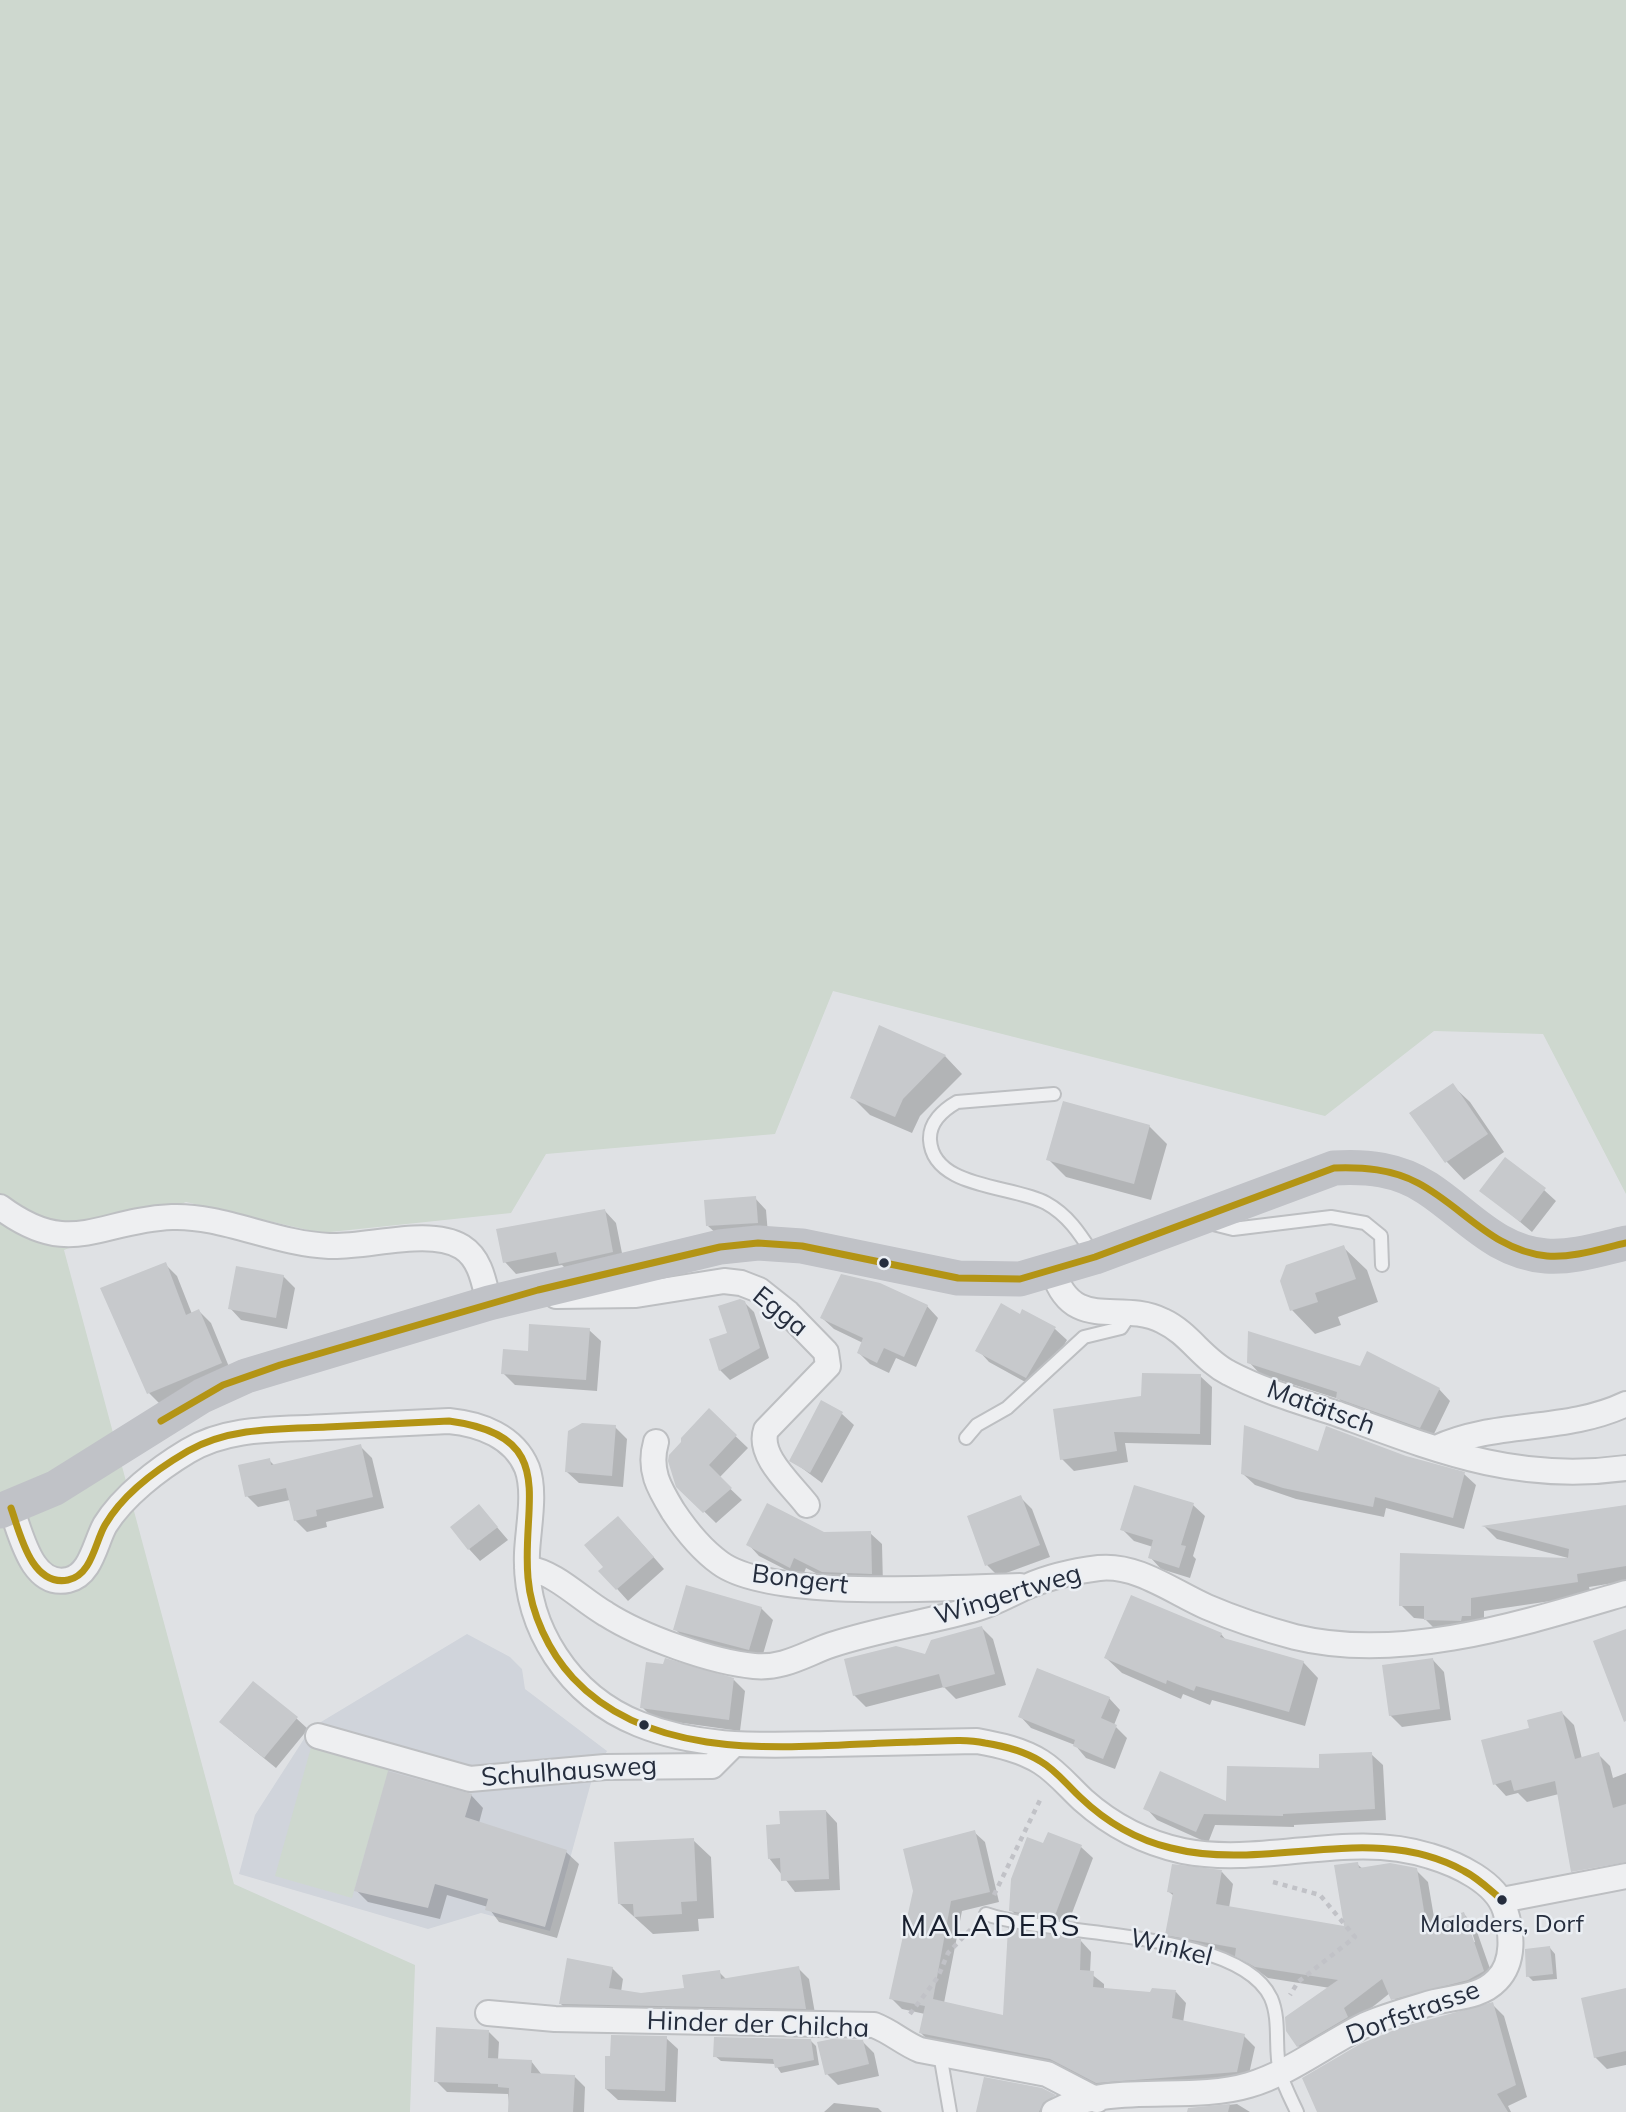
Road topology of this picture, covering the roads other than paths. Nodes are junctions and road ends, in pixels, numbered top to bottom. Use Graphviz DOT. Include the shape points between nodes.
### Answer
graph roads {
  1 [pos="1054,1094"];
  2 [pos="0,1207"];
  3 [pos="1195,1219"];
  4 [pos="1626,1243"];
  5 [pos="1095,1257"];
  6 [pos="1382,1265"];
  7 [pos="1054,1271"];
  8 [pos="538,1290"];
  9 [pos="489,1303"];
  10 [pos="1131,1313"];
  11 [pos="1626,1404"];
  12 [pos="966,1438"];
  13 [pos="656,1442"];
  14 [pos="1436,1448"];
  15 [pos="1626,1468"];
  16 [pos="807,1505"];
  17 [pos="6,1510"];
  18 [pos="527,1568"];
  19 [pos="1028,1586"];
  20 [pos="1626,1593"];
  21 [pos="318,1736"];
  22 [pos="733,1745"];
  23 [pos="1626,1876"];
  24 [pos="1502,1900"];
  25 [pos="986,1914"];
  26 [pos="488,2013"];
  27 [pos="940,2054"];
  28 [pos="1280,2072"];
  29 [pos="1097,2100"];
  30 [pos="950,2112"];
  31 [pos="1054,2112"];
  32 [pos="1297,2112"];
  1 -- 5 [label="lane" via="957,1102 934,1122 931,1149 948,1172 1045,1202 1075,1226"];
  2 -- 9 [label="street" via="38,1231 62,1236 174,1216 277,1240 332,1247 437,1239 463,1248 473,1258"];
  3 -- 4 [label="main road" via="1334,1168 1370,1167 1426,1187 1487,1236 1515,1250 1561,1256"];
  3 -- 5 [label="main road"];
  3 -- 6 [label="lane" via="1233,1229 1331,1217 1365,1223 1381,1236"];
  5 -- 7 [label="main road"];
  7 -- 8 [label="main road" via="1020,1279 979,1280 828,1250 758,1243 720,1247"];
  7 -- 10 [label="street, Matätsch" via="1061,1293 1072,1303 1094,1311"];
  8 -- 9 [label="main road"];
  8 -- 16 [label="street, Egga" via="561,1298 636,1295 724,1281 759,1290 788,1313 826,1352 828,1366 766,1430 763,1440 766,1453"];
  9 -- 17 [label="main road" via="234,1380 82,1472"];
  10 -- 12 [label="lane" via="1121,1328 1084,1337 1007,1408 977,1425"];
  10 -- 14 [label="street, Matätsch" via="1156,1317 1170,1325 1230,1374"];
  11 -- 14 [label="street" via="1574,1422 1477,1433"];
  13 -- 19 [label="street, Bongert" via="651,1458 654,1476 679,1521 720,1563 742,1574 807,1587"];
  14 -- 15 [label="street, Matätsch" via="1535,1472"];
  17 -- 18 [label="street" via="35,1568 50,1579 68,1580 85,1571 119,1505 187,1452 215,1437 449,1421 474,1424 497,1434 527,1468"];
  18 -- 19 [label="street, Wingertweg" via="549,1574 609,1617 638,1631 757,1667 788,1663 830,1646 975,1609"];
  18 -- 22 [label="street" via="542,1634 564,1668 596,1699 638,1724 708,1744"];
  19 -- 20 [label="street, Wingertweg" via="1117,1567 1266,1628 1363,1647 1424,1642"];
  21 -- 22 [label="street, Schulhausweg" via="470,1779 605,1767 712,1766"];
  22 -- 24 [label="street" via="977,1741 998,1745 1041,1761 1101,1815 1139,1836 1182,1851 1237,1855 1362,1845 1395,1847 1461,1868"];
  23 -- 24 [label="street"];
  24 -- 28 [label="street, Dorfstrasse" via="1511,1931 1509,1955 1499,1979 1479,1994 1439,1999 1366,2025"];
  25 -- 28 [label="lane, Winkel" via="1010,1923 1131,1936 1211,1956 1258,1982 1270,1995"];
  26 -- 27 [label="street, Hinder der Chilcha" via="555,2019 874,2025 907,2045"];
  27 -- 29 [label="street, Hinder der Chilcha" via="1047,2074"];
  27 -- 30 [label="lane"];
  28 -- 29 [label="street, Dorfstrasse" via="1248,2085"];
  28 -- 32 [label="lane, Winkel"];
  29 -- 31 [label="street, Dorfstrasse"];
}
